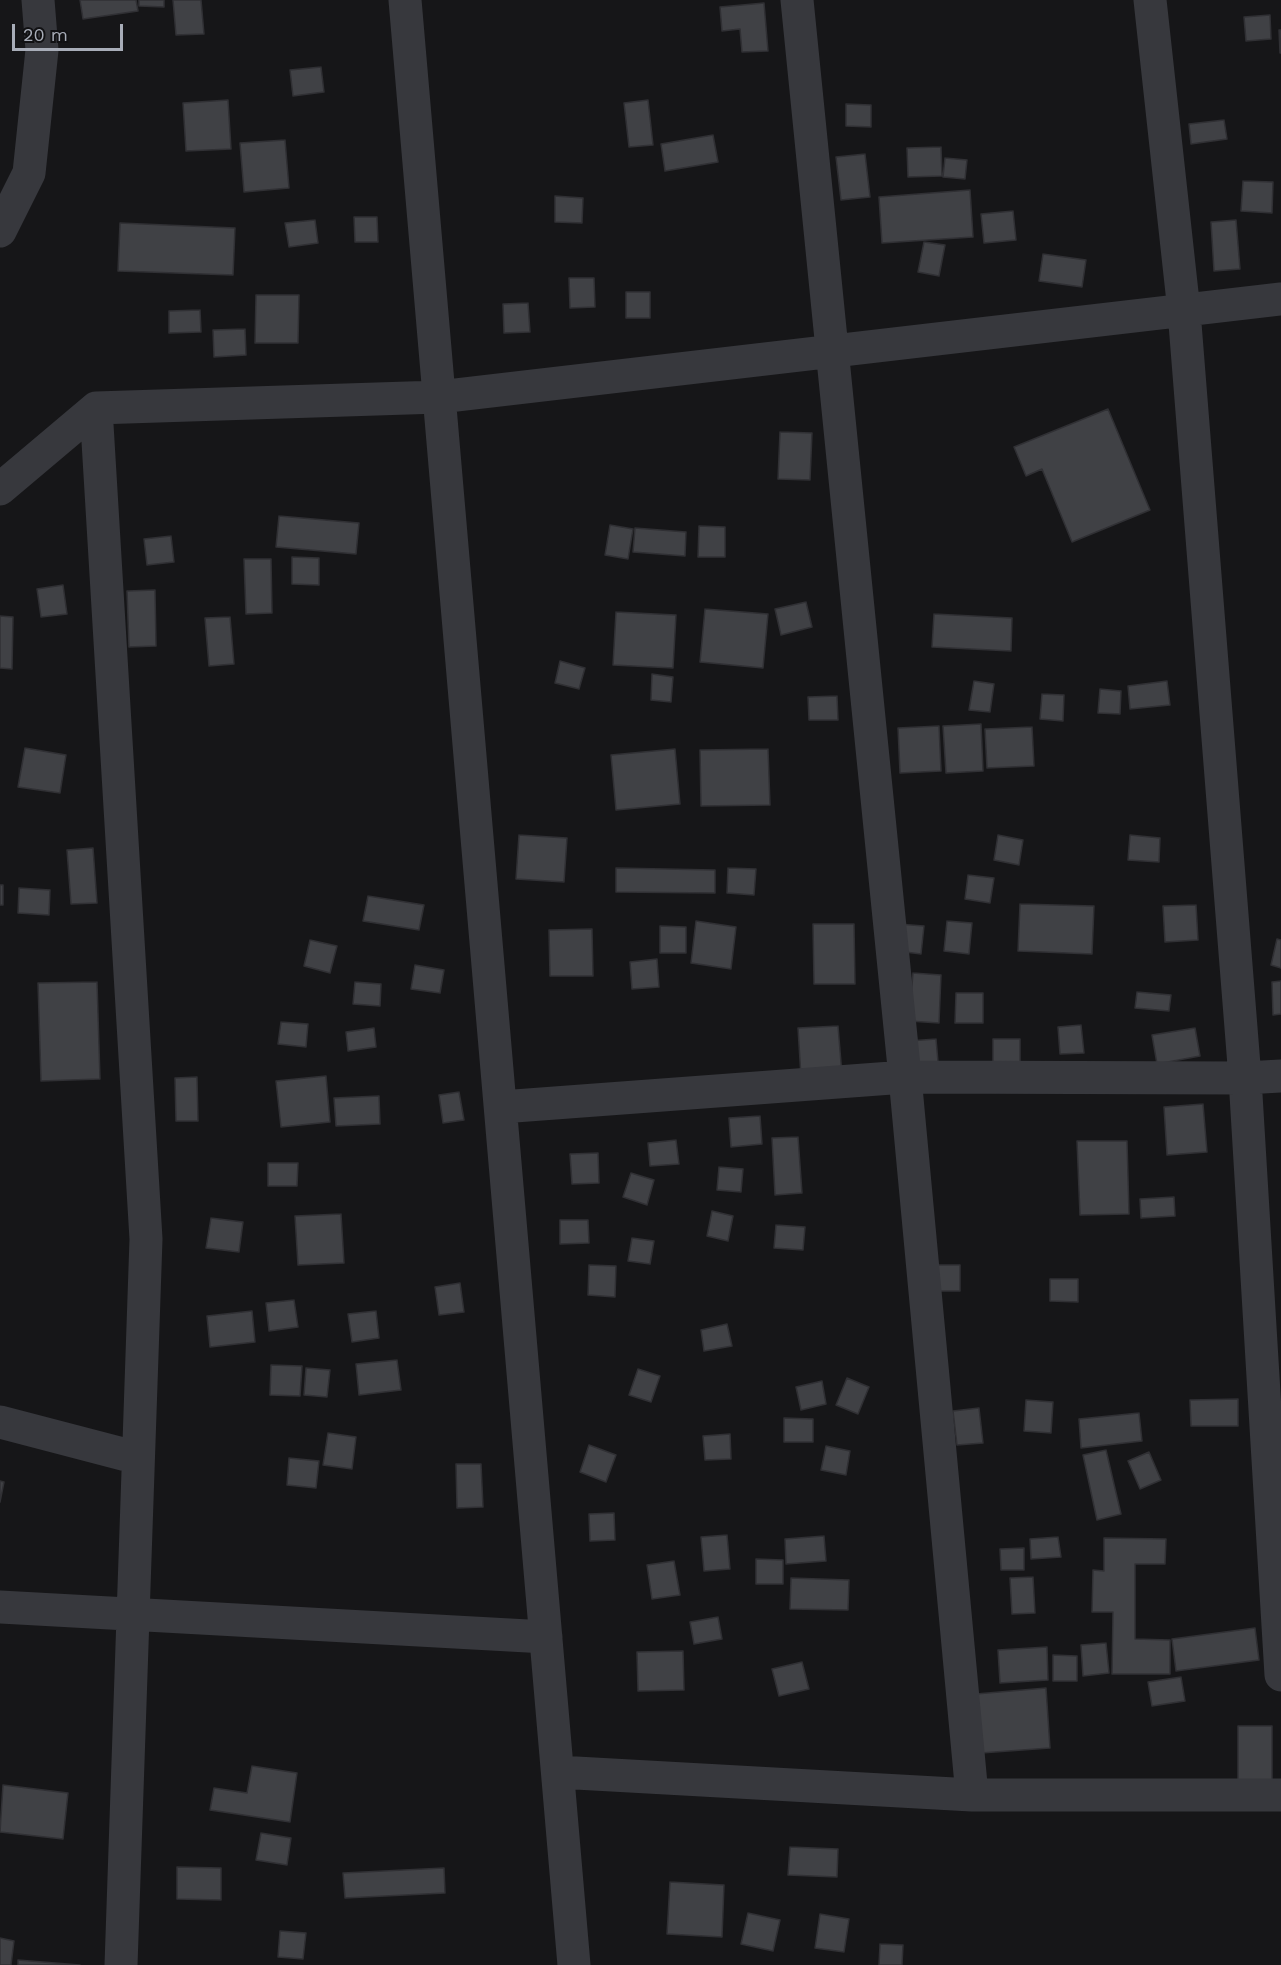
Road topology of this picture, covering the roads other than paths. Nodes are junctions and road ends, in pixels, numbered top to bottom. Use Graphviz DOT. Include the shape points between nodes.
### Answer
graph roads {
  1 [pos="38,0"];
  2 [pos="405,0"];
  3 [pos="797,0"];
  4 [pos="1150,0"];
  5 [pos="0,231"];
  6 [pos="1281,299"];
  7 [pos="1184,311"];
  8 [pos="832,351"];
  9 [pos="439,397"];
  10 [pos="96,408"];
  11 [pos="0,489"];
  12 [pos="1281,1076"];
  13 [pos="905,1077"];
  14 [pos="1245,1078"];
  15 [pos="501,1107"];
  16 [pos="0,1422"];
  17 [pos="138,1458"];
  18 [pos="0,1607"];
  19 [pos="133,1614"];
  20 [pos="546,1637"];
  21 [pos="1281,1675"];
  22 [pos="558,1772"];
  23 [pos="972,1795"];
  24 [pos="1281,1795"];
  25 [pos="121,1965"];
  26 [pos="574,1965"];
  1 -- 5 [label="street" via="42,50 29,173"];
  2 -- 9 [label="street"];
  3 -- 8 [label="street"];
  4 -- 7 [label="street"];
  6 -- 7 [label="street"];
  7 -- 8 [label="street"];
  7 -- 14 [label="street"];
  8 -- 9 [label="street"];
  8 -- 13 [label="street"];
  9 -- 10 [label="street"];
  9 -- 15 [label="street"];
  10 -- 11 [label="street"];
  10 -- 17 [label="street" via="146,1239"];
  12 -- 14 [label="street"];
  13 -- 14 [label="street"];
  13 -- 15 [label="street"];
  13 -- 23 [label="street"];
  14 -- 21 [label="street"];
  15 -- 20 [label="street"];
  16 -- 17 [label="street"];
  17 -- 19 [label="street"];
  18 -- 19 [label="street"];
  19 -- 20 [label="street"];
  19 -- 25 [label="street"];
  20 -- 22 [label="street"];
  22 -- 23 [label="street"];
  22 -- 26 [label="street"];
  23 -- 24 [label="street"];
}
